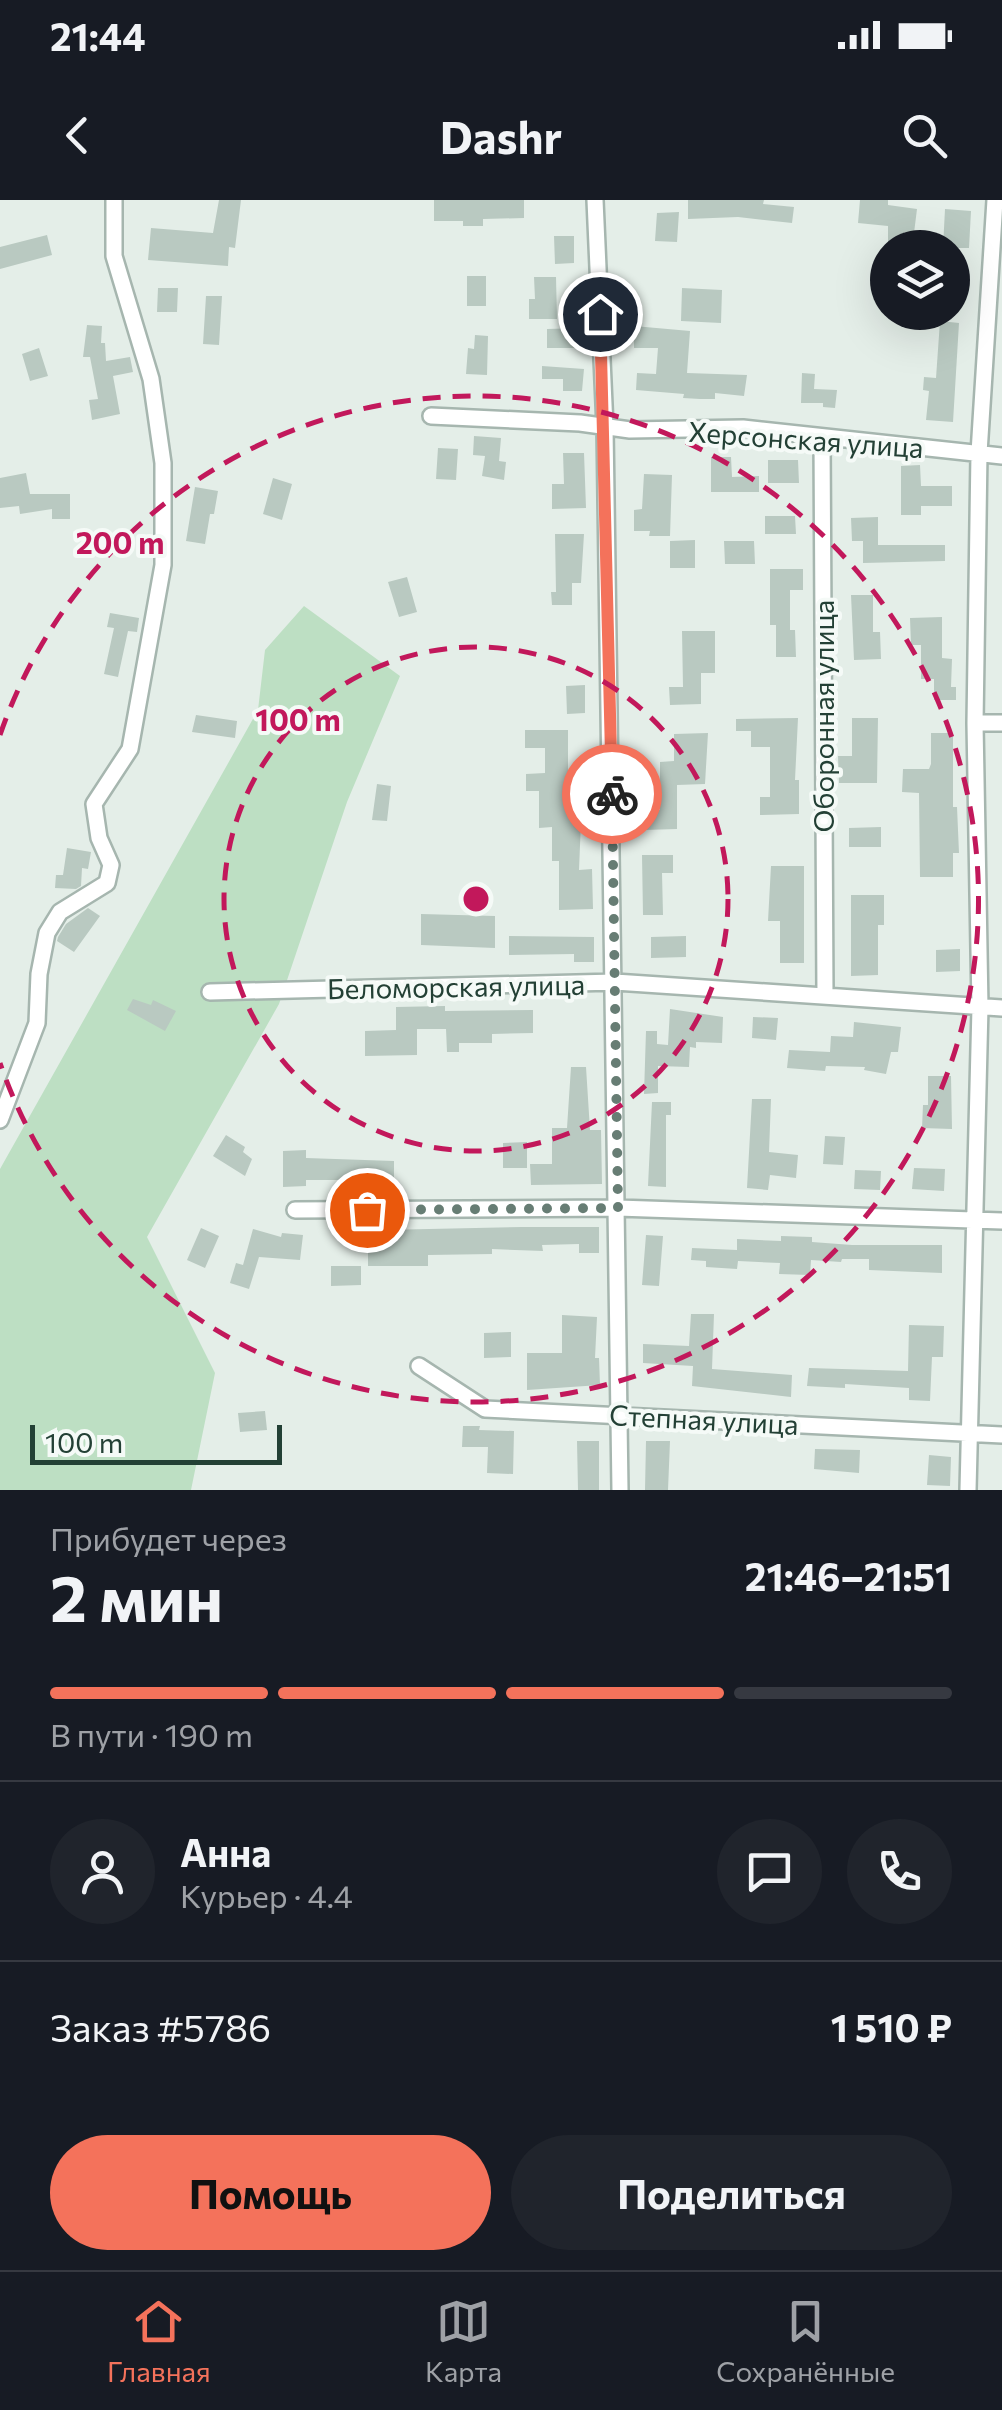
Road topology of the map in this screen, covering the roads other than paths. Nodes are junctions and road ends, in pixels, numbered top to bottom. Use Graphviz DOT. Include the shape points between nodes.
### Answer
graph roads {
  1 [pos="114,200"];
  2 [pos="595,200"];
  3 [pos="995,200"];
  4 [pos="430,416"];
  5 [pos="605,427"];
  6 [pos="822,436"];
  7 [pos="978,453"];
  8 [pos="1002,456"];
  9 [pos="975,722"];
  10 [pos="1002,723"];
  11 [pos="615,982"];
  12 [pos="210,992"];
  13 [pos="824,996"];
  14 [pos="980,1007"];
  15 [pos="1002,1008"];
  16 [pos="0,1120"];
  17 [pos="618,1208"];
  18 [pos="295,1210"];
  19 [pos="976,1219"];
  20 [pos="1002,1221"];
  21 [pos="418,1366"];
  22 [pos="618,1414"];
  23 [pos="968,1434"];
  24 [pos="1002,1435"];
  25 [pos="620,1490"];
  26 [pos="968,1490"];
  1 -- 16 [label="street" via="114,256 152,380 164,463 163,565 130,749 94,804 111,865 107,882 60,912 47,933 37,1024"];
  2 -- 5 [label="street"];
  3 -- 7 [label="street"];
  4 -- 5 [label="street, Херсонская улица"];
  5 -- 6 [label="street, Херсонская улица"];
  5 -- 11 [label="street"];
  6 -- 7 [label="street, Херсонская улица"];
  6 -- 13 [label="street, Оборонная улица"];
  7 -- 8 [label="street, Херсонская улица"];
  7 -- 9 [label="street"];
  9 -- 10 [label="street"];
  9 -- 14 [label="street"];
  11 -- 12 [label="street, Беломорская улица"];
  11 -- 13 [label="street, Беломорская улица"];
  11 -- 17 [label="street"];
  13 -- 14 [label="street, Беломорская улица"];
  14 -- 15 [label="street, Беломорская улица"];
  14 -- 19 [label="street"];
  17 -- 18 [label="street"];
  17 -- 19 [label="street"];
  17 -- 22 [label="street"];
  19 -- 20 [label="street"];
  19 -- 23 [label="street"];
  21 -- 22 [label="street, Степная улица" via="485,1409"];
  22 -- 23 [label="street, Степная улица"];
  22 -- 25 [label="street"];
  23 -- 24 [label="street, Степная улица"];
  23 -- 26 [label="street"];
}
